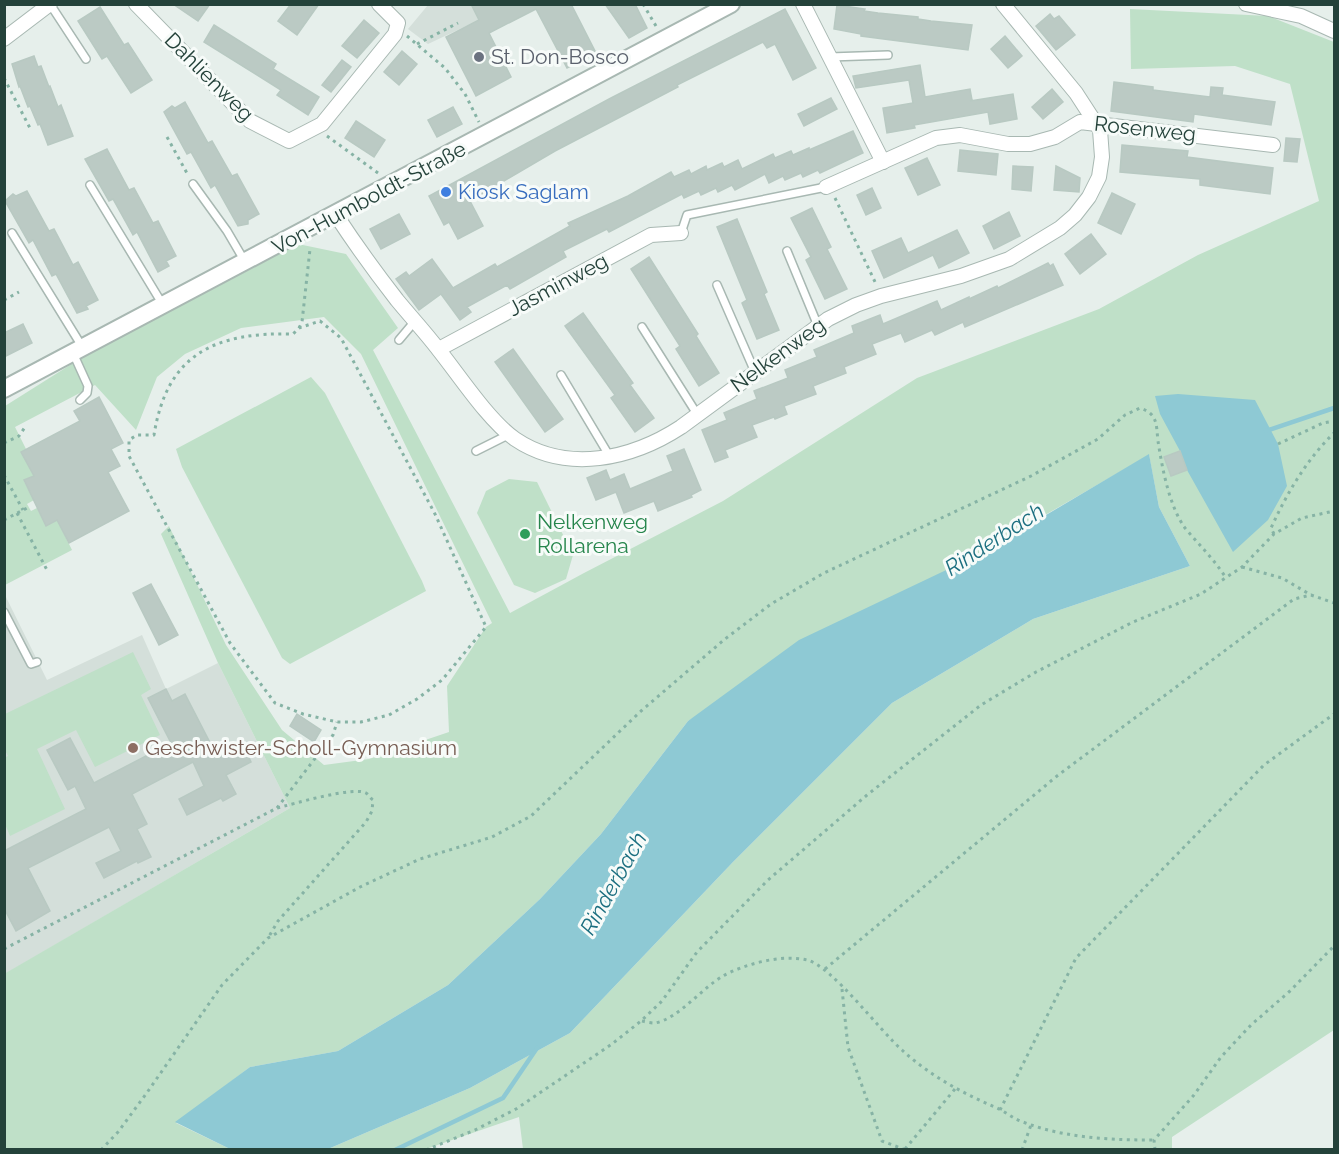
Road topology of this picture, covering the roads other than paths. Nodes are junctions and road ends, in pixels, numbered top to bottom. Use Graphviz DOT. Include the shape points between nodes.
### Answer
graph roads {
  1 [pos="50,4"];
  2 [pos="136,4"];
  3 [pos="379,4"];
  4 [pos="731,4"];
  5 [pos="802,4"];
  6 [pos="1004,4"];
  7 [pos="1256,5"];
  8 [pos="1335,31"];
  9 [pos="4,39"];
  10 [pos="888,55"];
  11 [pos="830,57"];
  12 [pos="86,59"];
  13 [pos="1097,123"];
  14 [pos="1273,145"];
  15 [pos="884,162"];
  16 [pos="193,184"];
  17 [pos="90,185"];
  18 [pos="828,187"];
  19 [pos="336,215"];
  20 [pos="12,233"];
  21 [pos="681,233"];
  22 [pos="787,251"];
  23 [pos="245,263"];
  24 [pos="717,285"];
  25 [pos="164,305"];
  26 [pos="416,321"];
  27 [pos="818,326"];
  28 [pos="642,327"];
  29 [pos="399,340"];
  30 [pos="439,349"];
  31 [pos="78,350"];
  32 [pos="755,372"];
  33 [pos="561,375"];
  34 [pos="4,389"];
  35 [pos="80,400"];
  36 [pos="698,414"];
  37 [pos="510,434"];
  38 [pos="476,451"];
  39 [pos="610,457"];
  40 [pos="4,612"];
  41 [pos="37,662"];
  1 -- 9 [label="street"];
  1 -- 12 [label="lane"];
  2 -- 3 [label="street, Dahlienweg" via="250,121 289,141 322,124 396,34 398,23"];
  4 -- 19 [label="street, Von-Humboldt-Straße"];
  5 -- 11 [label="street"];
  6 -- 13 [label="street, Nelkenweg"];
  7 -- 8 [label="street" via="1301,16"];
  10 -- 11 [label="lane"];
  11 -- 15 [label="street"];
  13 -- 14 [label="street, Rosenweg"];
  13 -- 15 [label="street, Rosenweg" via="1080,122 1055,137 1030,144 960,135 936,138"];
  13 -- 27 [label="street, Nelkenweg" via="1102,142 1099,177 1089,197 1060,228 1001,262 881,296"];
  15 -- 18 [label="street, Rosenweg"];
  16 -- 23 [label="lane"];
  17 -- 25 [label="lane"];
  18 -- 21 [label="lane" via="687,215"];
  19 -- 23 [label="street, Von-Humboldt-Straße"];
  19 -- 26 [label="street, Nelkenweg"];
  20 -- 31 [label="lane"];
  21 -- 30 [label="street, Jasminweg" via="651,235"];
  22 -- 27 [label="lane"];
  23 -- 25 [label="street, Von-Humboldt-Straße"];
  24 -- 32 [label="lane"];
  25 -- 31 [label="street, Von-Humboldt-Straße"];
  26 -- 29 [label="lane"];
  26 -- 30 [label="street, Nelkenweg"];
  27 -- 32 [label="street, Nelkenweg"];
  28 -- 36 [label="lane"];
  30 -- 37 [label="street, Nelkenweg" via="454,372"];
  31 -- 34 [label="street, Von-Humboldt-Straße"];
  31 -- 35 [label="lane" via="88,386"];
  32 -- 36 [label="street, Nelkenweg"];
  33 -- 39 [label="lane"];
  36 -- 39 [label="street, Nelkenweg" via="660,441"];
  37 -- 38 [label="lane"];
  37 -- 39 [label="street, Nelkenweg" via="556,457"];
  40 -- 41 [label="lane" via="18,630 31,664"];
}
